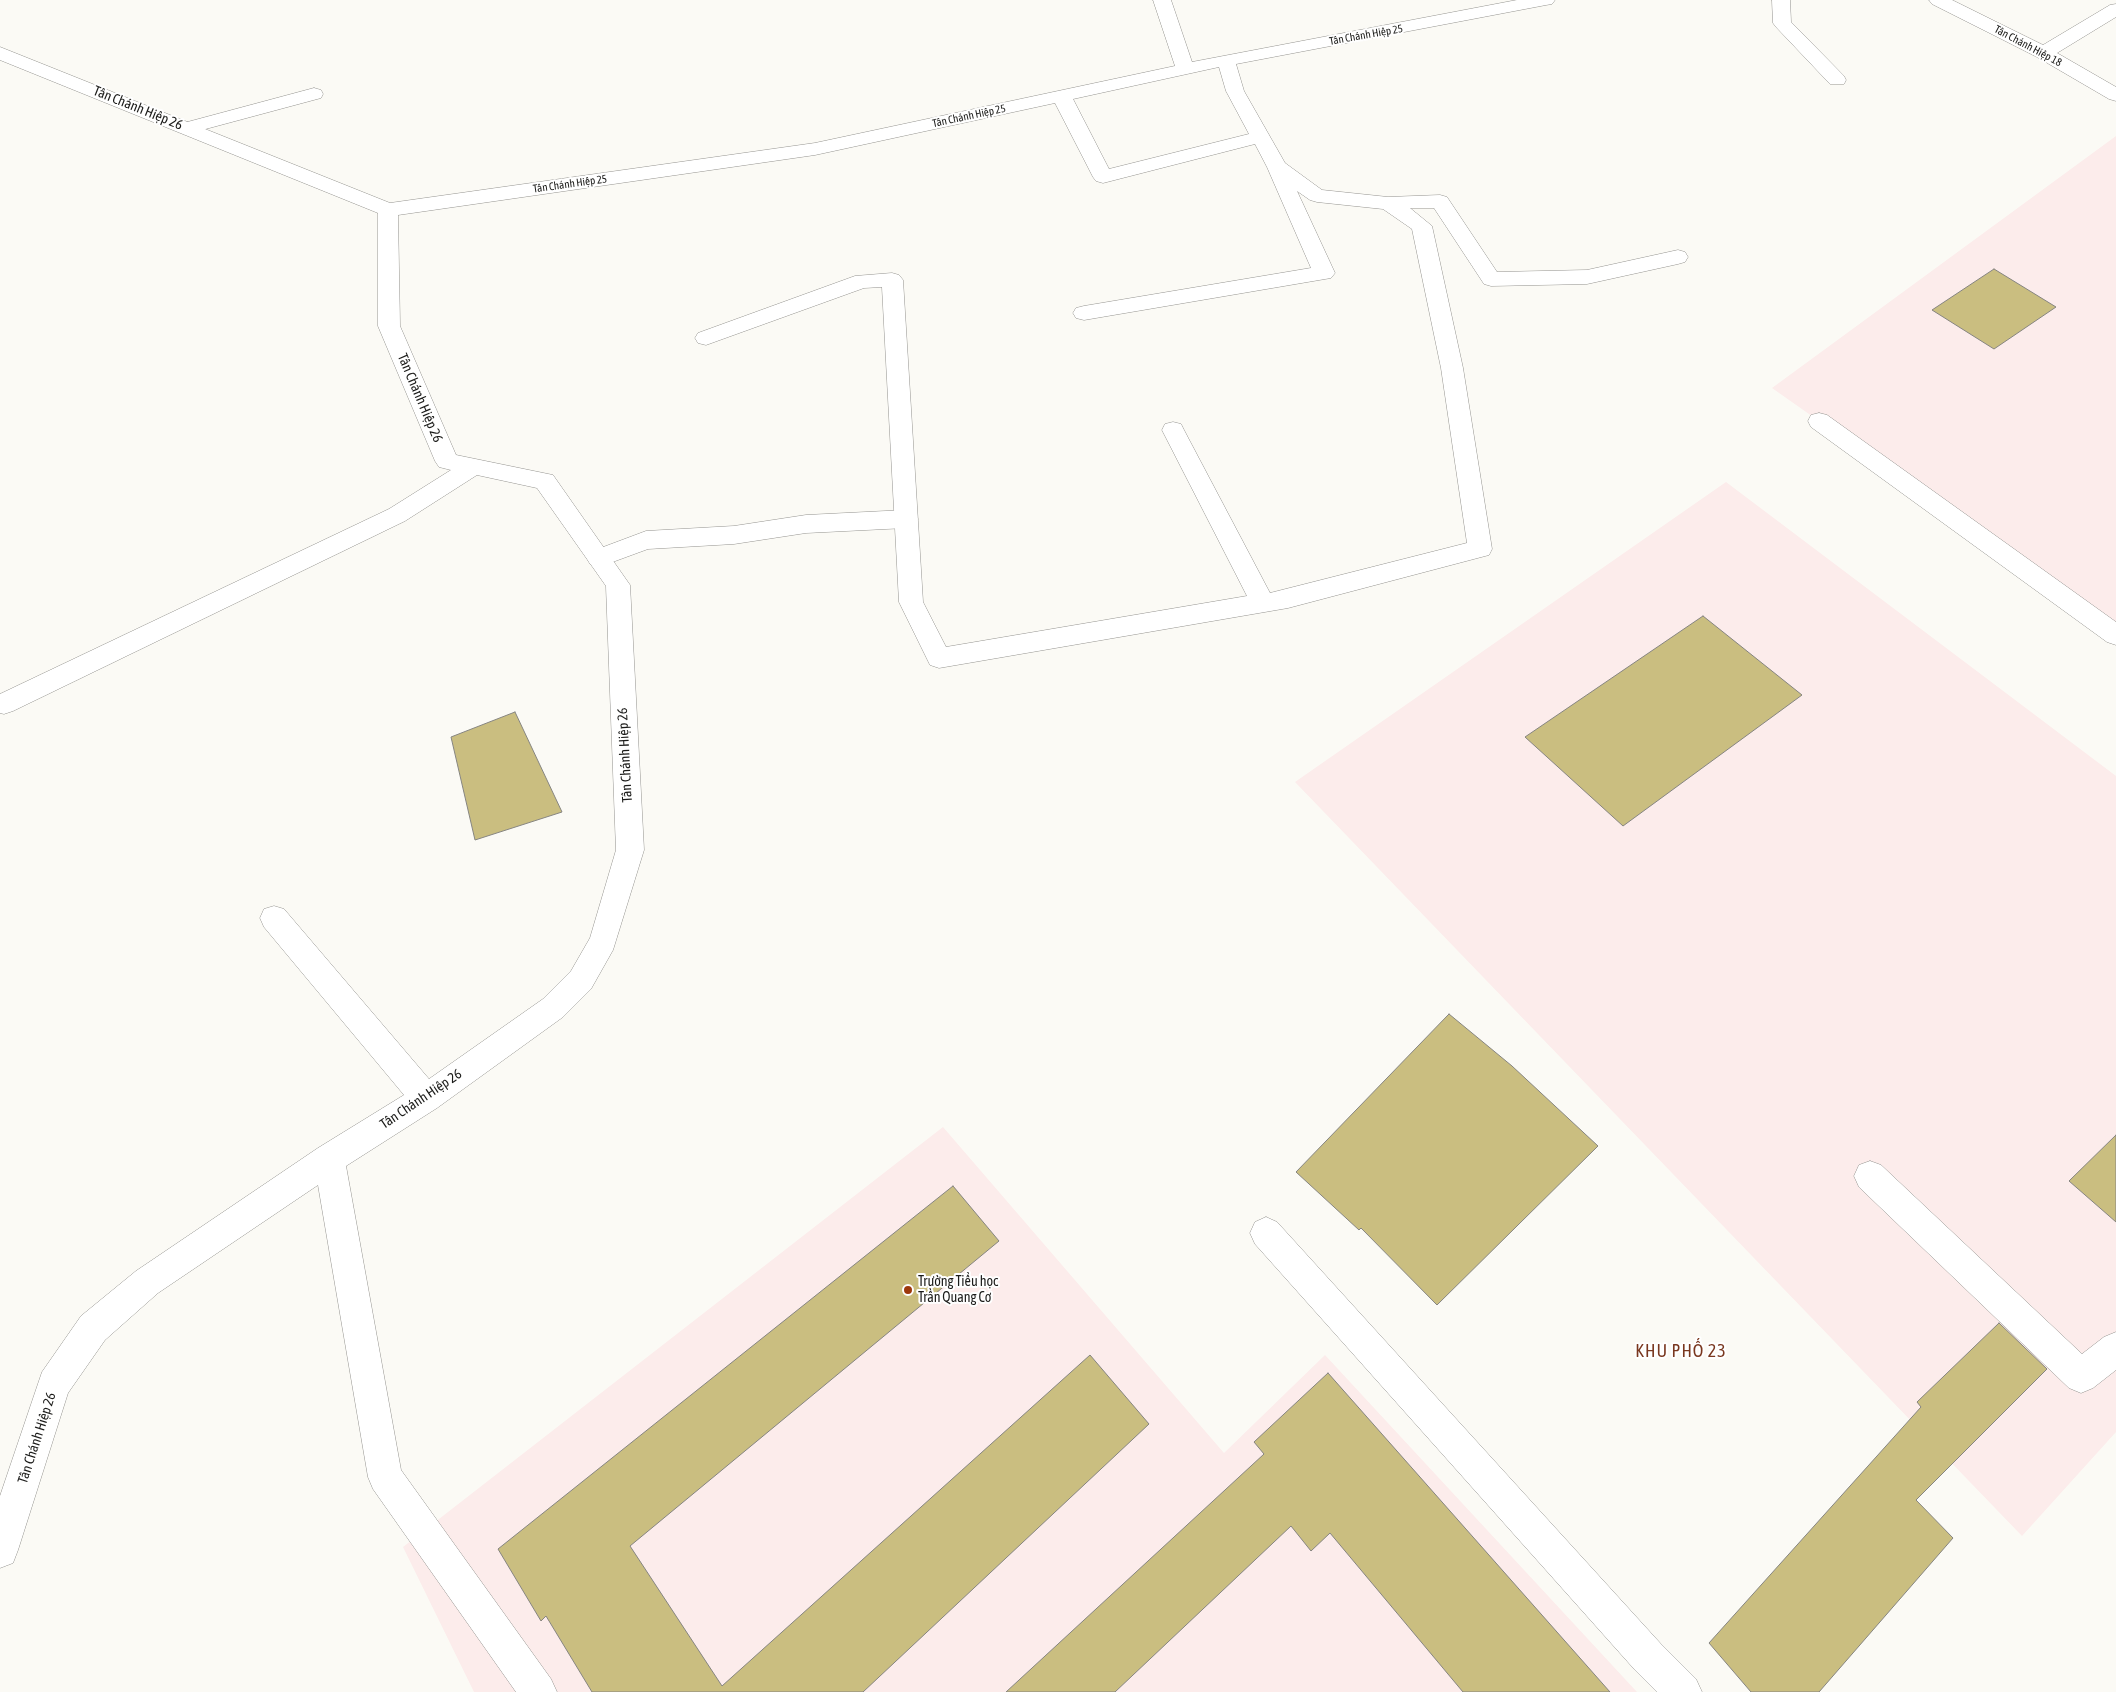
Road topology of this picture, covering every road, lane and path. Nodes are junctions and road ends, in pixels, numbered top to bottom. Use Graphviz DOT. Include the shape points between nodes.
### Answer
graph roads {
  1 [pos="1162,0"];
  2 [pos="1781,0"];
  3 [pos="1938,0"];
  4 [pos="1539,1"];
  5 [pos="2116,9"];
  6 [pos="2044,53"];
  7 [pos="0,54"];
  8 [pos="1226,60"];
  9 [pos="1185,69"];
  10 [pos="1837,80"];
  11 [pos="314,94"];
  12 [pos="2116,95"];
  13 [pos="1061,96"];
  14 [pos="187,128"];
  15 [pos="1260,137"];
  16 [pos="1277,167"];
  17 [pos="1388,203"];
  18 [pos="388,210"];
  19 [pos="1678,257"];
  20 [pos="1084,313"];
  21 [pos="706,338"];
  22 [pos="1819,421"];
  23 [pos="1172,430"];
  24 [pos="473,467"];
  25 [pos="906,519"];
  26 [pos="598,558"];
  27 [pos="1264,603"];
  28 [pos="2116,635"];
  29 [pos="4,704"];
  30 [pos="274,918"];
  31 [pos="426,1098"];
  32 [pos="329,1159"];
  33 [pos="1870,1176"];
  34 [pos="1266,1233"];
  35 [pos="2116,1348"];
  36 [pos="0,1550"];
  37 [pos="538,1692"];
  38 [pos="1683,1692"];
  1 -- 9 [label="street"];
  2 -- 10 [label="street" via="1782,23"];
  3 -- 6 [label="street, Tân Chánh Hiệp 18"];
  4 -- 8 [label="street, Tân Chánh Hiệp 25"];
  5 -- 6 [label="street"];
  6 -- 12 [label="street, Tân Chánh Hiệp 18"];
  7 -- 14 [label="street, Tân Chánh Hiệp 26"];
  8 -- 9 [label="street, Tân Chánh Hiệp 25"];
  8 -- 15 [label="street" via="1235,91"];
  9 -- 13 [label="street, Tân Chánh Hiệp 25"];
  11 -- 14 [label="street"];
  13 -- 15 [label="street" via="1103,177"];
  13 -- 18 [label="street, Tân Chánh Hiệp 25" via="815,149"];
  14 -- 18 [label="street, Tân Chánh Hiệp 26"];
  15 -- 16 [label="street"];
  16 -- 17 [label="street" via="1317,196"];
  16 -- 20 [label="street" via="1324,273"];
  17 -- 19 [label="street" via="1440,201 1491,279 1587,277"];
  17 -- 27 [label="street" via="1422,226 1452,368 1480,549"];
  18 -- 24 [label="street, Tân Chánh Hiệp 26" via="389,326 447,461"];
  21 -- 25 [label="street" via="862,281 892,280"];
  22 -- 28 [label="street"];
  23 -- 27 [label="street"];
  24 -- 26 [label="street, Tân Chánh Hiệp 26" via="544,481"];
  24 -- 29 [label="street" via="397,515"];
  25 -- 26 [label="street" via="806,524 734,535 646,540"];
  25 -- 27 [label="street" via="911,602 939,658"];
  26 -- 31 [label="street, Tân Chánh Hiệp 26" via="618,585 630,850 603,941 581,980 553,1008"];
  30 -- 31 [label="street"];
  31 -- 32 [label="street, Tân Chánh Hiệp 26"];
  32 -- 36 [label="street, Tân Chánh Hiệp 26" via="147,1282 93,1328 54,1384"];
  32 -- 37 [label="street" via="385,1477"];
  33 -- 35 [label="street" via="2081,1376"];
  34 -- 38 [label="street"];
}
